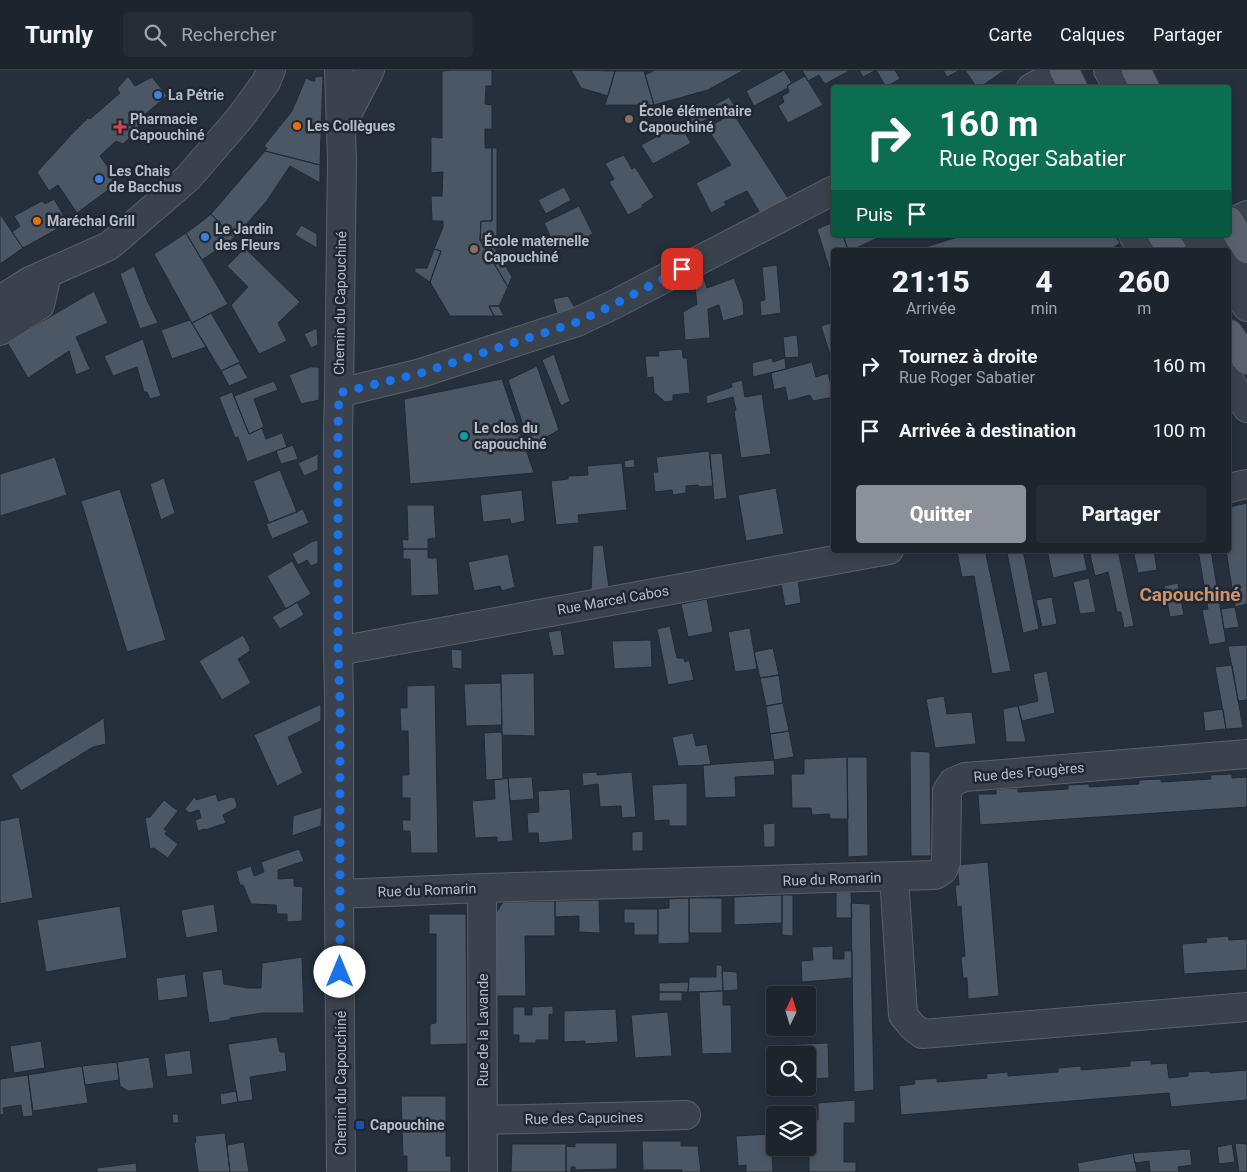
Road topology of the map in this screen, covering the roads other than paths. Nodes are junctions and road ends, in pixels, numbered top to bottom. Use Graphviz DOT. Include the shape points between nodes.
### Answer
graph roads {
  1 [pos="339,70"];
  2 [pos="357,70"];
  3 [pos="370,70"];
  4 [pos="1064,70"];
  5 [pos="1095,70"];
  6 [pos="1108,70"];
  7 [pos="1136,70"];
  8 [pos="273,74"];
  9 [pos="1030,83"];
  10 [pos="1072,85"];
  11 [pos="1103,85"];
  12 [pos="1116,85"];
  13 [pos="1144,85"];
  14 [pos="341,125"];
  15 [pos="831,192"];
  16 [pos="1134,237"];
  17 [pos="1163,237"];
  18 [pos="1220,237"];
  19 [pos="1221,237"];
  20 [pos="1142,248"];
  21 [pos="1171,248"];
  22 [pos="1227,248"];
  23 [pos="1247,249"];
  24 [pos="1231,255"];
  25 [pos="47,274"];
  26 [pos="1247,280"];
  27 [pos="1231,282"];
  28 [pos="0,300"];
  29 [pos="1247,307"];
  30 [pos="0,331"];
  31 [pos="1231,337"];
  32 [pos="1247,360"];
  33 [pos="1231,383"];
  34 [pos="339,393"];
  35 [pos="1247,408"];
  36 [pos="1247,484"];
  37 [pos="1231,488"];
  38 [pos="873,553"];
  39 [pos="338,651"];
  40 [pos="1247,754"];
  41 [pos="894,877"];
  42 [pos="482,888"];
  43 [pos="339,894"];
  44 [pos="1247,1008"];
  45 [pos="686,1115"];
  46 [pos="483,1120"];
  47 [pos="341,1172"];
  48 [pos="483,1172"];
  1 -- 14 [label="street"];
  2 -- 14 [label="street"];
  3 -- 14 [label="street"];
  4 -- 9 [label="street"];
  4 -- 10 [label="main road"];
  5 -- 11 [label="street"];
  6 -- 12 [label="street"];
  7 -- 13 [label="main road"];
  8 -- 25 [label="street" via="188,178 109,246"];
  14 -- 34 [label="street, Chemin du Capouchiné"];
  15 -- 34 [label="street" via="577,322 421,373"];
  16 -- 20 [label="street"];
  17 -- 21 [label="main road"];
  18 -- 22 [label="street"];
  19 -- 23 [label="main road"];
  24 -- 26 [label="street"];
  25 -- 28 [label="street"];
  25 -- 30 [label="street" via="40,305"];
  27 -- 29 [label="street"];
  31 -- 32 [label="main road"];
  33 -- 35 [label="street"];
  34 -- 39 [label="street, Chemin du Capouchiné"];
  36 -- 37 [label="street"];
  38 -- 39 [label="street, Rue Marcel Cabos"];
  39 -- 43 [label="street, Chemin du Capouchiné"];
  40 -- 41 [label="street, Rue des Fougères" via="965,777 953,782 947,790 946,862 943,870 935,875"];
  41 -- 42 [label="street, Rue du Romarin"];
  41 -- 44 [label="street, Rue du Romarin" via="903,1015 922,1034"];
  42 -- 43 [label="street, Rue du Romarin"];
  42 -- 46 [label="street, Rue de la Lavande"];
  43 -- 47 [label="street, Chemin du Capouchiné"];
  45 -- 46 [label="street, Rue des Capucines"];
  46 -- 48 [label="street, Rue de la Lavande"];
}
